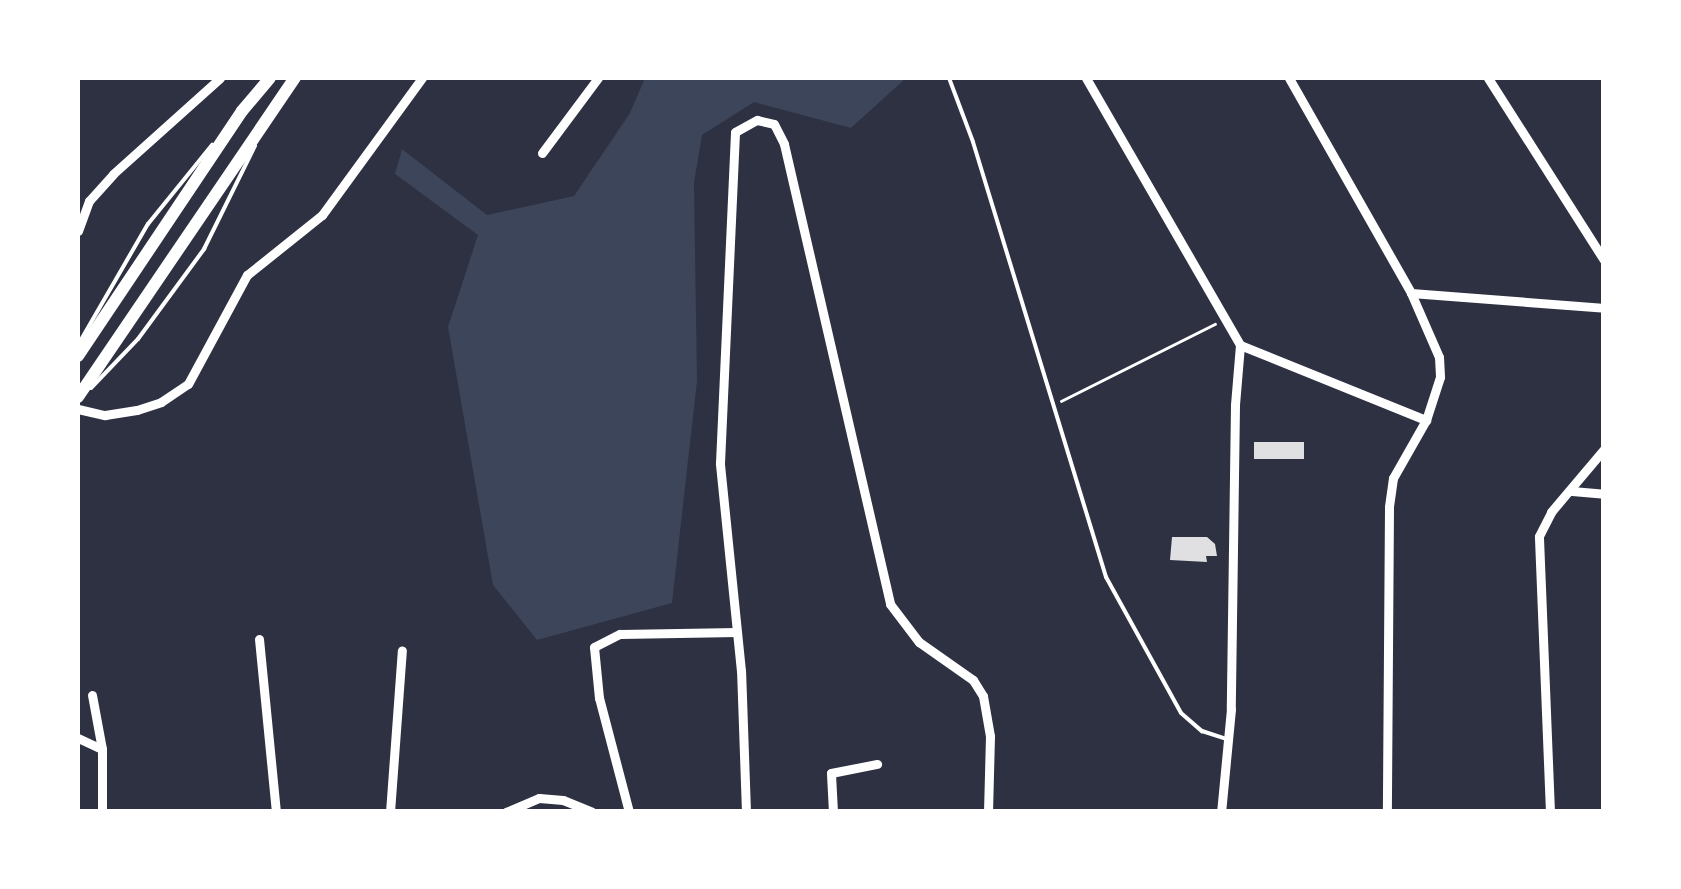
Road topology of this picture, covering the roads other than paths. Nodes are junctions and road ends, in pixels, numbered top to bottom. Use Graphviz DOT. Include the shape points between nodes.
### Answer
graph roads {
  1 [pos="220,78"];
  2 [pos="270,78"];
  3 [pos="422,78"];
  4 [pos="598,78"];
  5 [pos="949,78"];
  6 [pos="1086,78"];
  7 [pos="1289,78"];
  8 [pos="1488,78"];
  9 [pos="290,82"];
  10 [pos="242,111"];
  11 [pos="262,126"];
  12 [pos="542,153"];
  13 [pos="78,231"];
  14 [pos="1604,260"];
  15 [pos="1411,293"];
  16 [pos="1604,308"];
  17 [pos="98,326"];
  18 [pos="78,344"];
  19 [pos="1240,346"];
  20 [pos="78,356"];
  21 [pos="78,367"];
  22 [pos="78,396"];
  23 [pos="78,409"];
  24 [pos="1426,420"];
  25 [pos="1604,450"];
  26 [pos="1572,492"];
  27 [pos="1604,494"];
  28 [pos="737,632"];
  29 [pos="258,639"];
  30 [pos="402,650"];
  31 [pos="92,695"];
  32 [pos="78,738"];
  33 [pos="1228,739"];
  34 [pos="102,749"];
  35 [pos="877,764"];
  36 [pos="102,812"];
  37 [pos="276,812"];
  38 [pos="390,812"];
  39 [pos="506,812"];
  40 [pos="592,812"];
  41 [pos="629,812"];
  42 [pos="746,812"];
  43 [pos="833,812"];
  44 [pos="988,812"];
  45 [pos="1221,812"];
  46 [pos="1387,812"];
  47 [pos="1550,812"];
  1 -- 13 [label="street" via="113,174 89,201"];
  2 -- 10 [label="main road"];
  3 -- 23 [label="street" via="322,215 241,283 188,384 137,410 106,415"];
  4 -- 12 [label="street"];
  5 -- 33 [label="lane" via="1106,577 1192,725"];
  6 -- 19 [label="street"];
  7 -- 15 [label="street"];
  8 -- 14 [label="street"];
  9 -- 11 [label="main road"];
  10 -- 17 [label="main road"];
  10 -- 18 [label="lane" via="148,224"];
  11 -- 22 [label="main road"];
  11 -- 22 [label="lane" via="228,206 186,276 108,373"];
  15 -- 16 [label="street"];
  15 -- 24 [label="street" via="1439,357 1440,377"];
  17 -- 20 [label="main road"];
  17 -- 21 [label="main road"];
  19 -- 24 [label="street"];
  19 -- 33 [label="street"];
  24 -- 46 [label="street" via="1393,478 1386,527"];
  25 -- 26 [label="street"];
  26 -- 27 [label="street"];
  26 -- 47 [label="street" via="1543,526 1538,551"];
  28 -- 41 [label="street" via="620,634 600,642 593,656"];
  28 -- 42 [label="street"];
  28 -- 44 [label="street" via="720,478 728,258 736,132 758,120 774,124 784,144 886,589 900,620 973,680 983,696 990,736"];
  29 -- 37 [label="street"];
  30 -- 38 [label="street"];
  31 -- 34 [label="street"];
  32 -- 34 [label="street"];
  33 -- 45 [label="street"];
  34 -- 36 [label="street"];
  35 -- 43 [label="street" via="831,773"];
  39 -- 40 [label="street" via="539,798"];
}
